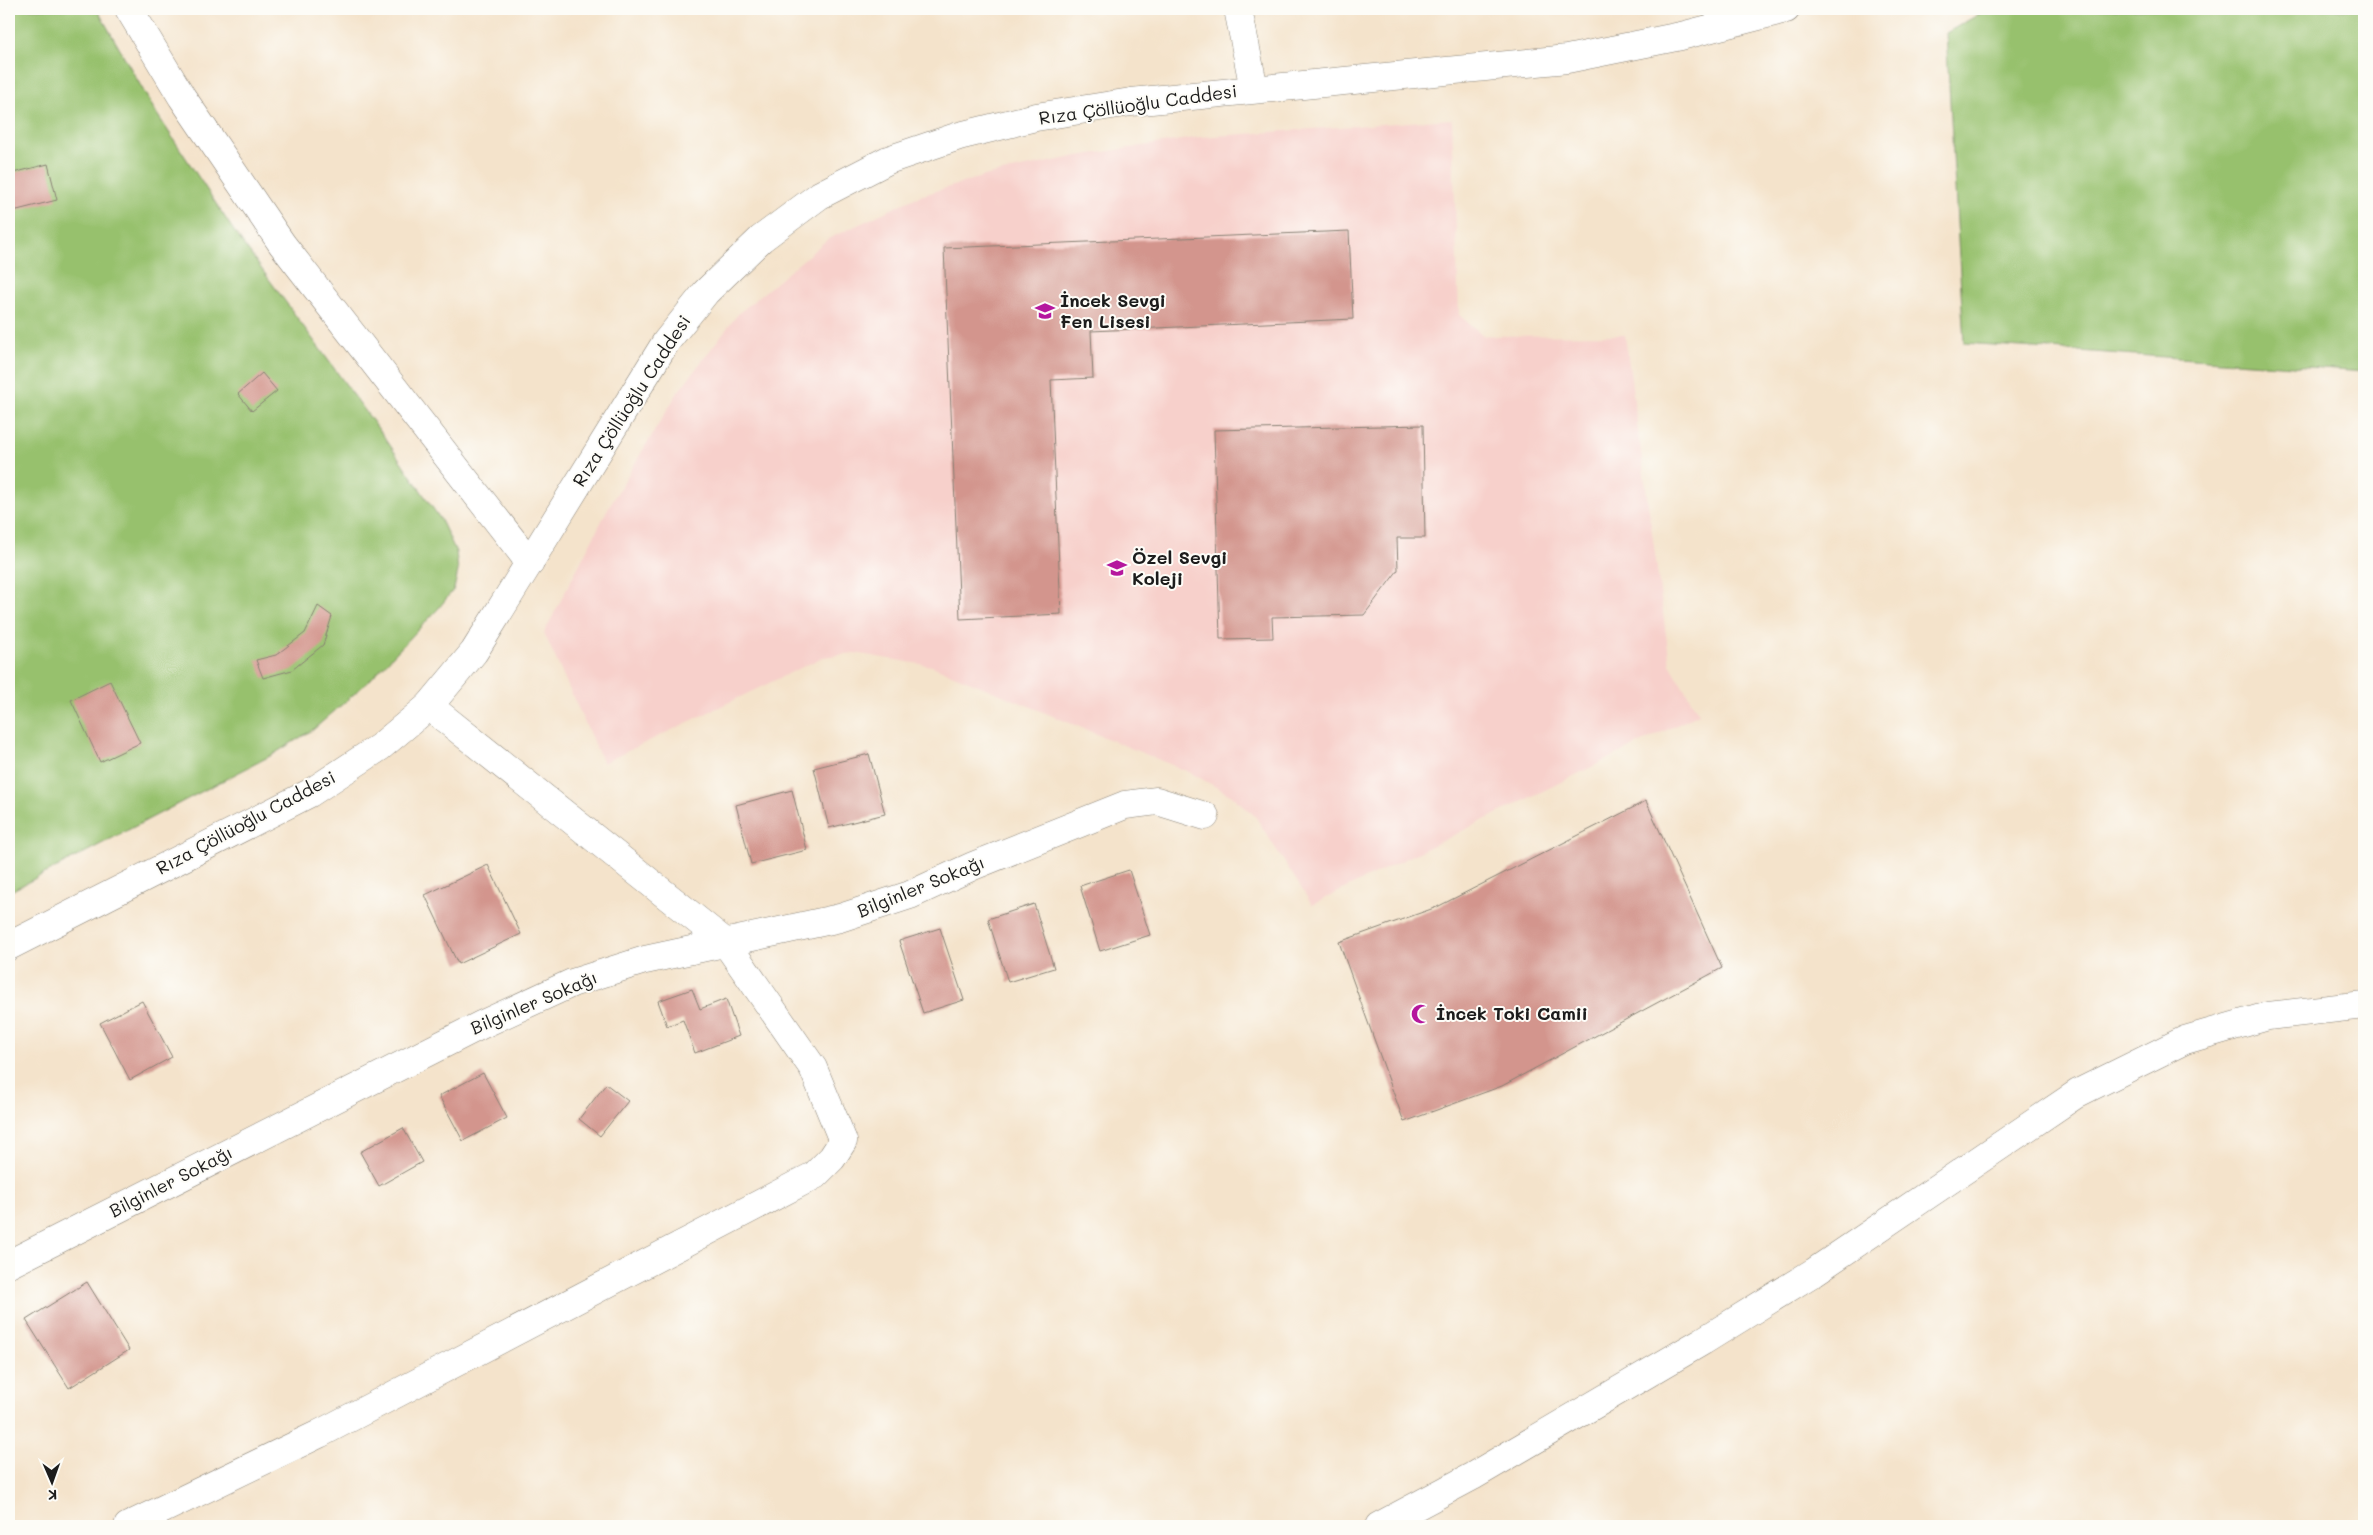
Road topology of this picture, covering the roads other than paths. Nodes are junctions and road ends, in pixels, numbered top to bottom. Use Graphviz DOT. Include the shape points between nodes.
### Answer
graph roads {
  1 [pos="129,9"];
  2 [pos="1238,9"];
  3 [pos="1786,9"];
  4 [pos="1254,89"];
  5 [pos="530,563"];
  6 [pos="429,706"];
  7 [pos="1205,816"];
  8 [pos="726,943"];
  9 [pos="9,946"];
  10 [pos="2364,1005"];
  11 [pos="9,1264"];
  12 [pos="128,1526"];
  13 [pos="1378,1526"];
  1 -- 5 [label="street" via="187,105 282,244"];
  2 -- 4 [label="street"];
  3 -- 4 [label="street, Rıza Çöllüoğlu Caddesi" via="1682,36 1567,59"];
  4 -- 5 [label="street, Rıza Çöllüoğlu Caddesi" via="1131,102 976,132 888,160 820,195 761,239 706,292 666,342"];
  5 -- 6 [label="street, Rıza Çöllüoğlu Caddesi" via="474,652"];
  6 -- 8 [label="street"];
  6 -- 9 [label="street, Rıza Çöllüoğlu Caddesi" via="380,747 310,793"];
  7 -- 8 [label="street, Bilginler Sokağı" via="1157,802 1125,805 910,895 840,918"];
  8 -- 11 [label="street, Bilginler Sokağı" via="645,960 572,983 481,1025"];
  8 -- 12 [label="street" via="813,1068 843,1140 816,1175 319,1434"];
  10 -- 13 [label="street" via="2268,1016 2185,1040 2078,1093 1814,1272 1711,1336 1473,1476"];
}
